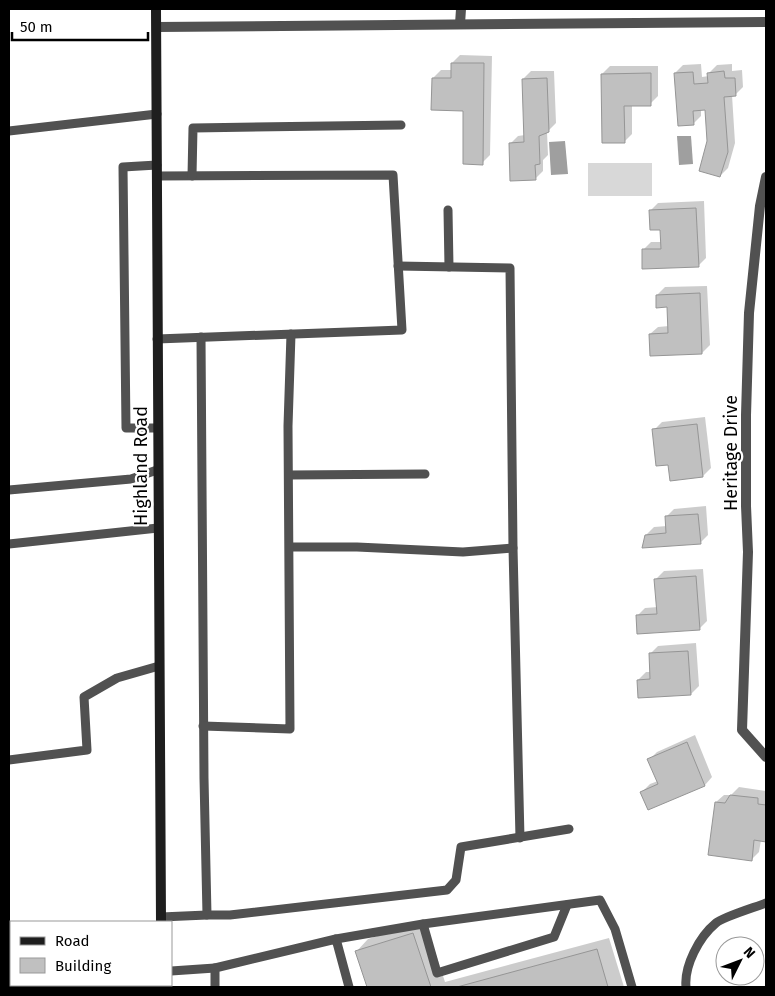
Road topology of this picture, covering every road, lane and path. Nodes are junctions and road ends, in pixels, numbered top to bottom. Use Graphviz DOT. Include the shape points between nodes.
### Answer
graph roads {
  1 [pos="156,9"];
  2 [pos="461,9"];
  3 [pos="766,22"];
  4 [pos="460,24"];
  5 [pos="157,26"];
  6 [pos="157,114"];
  7 [pos="400,124"];
  8 [pos="9,131"];
  9 [pos="157,165"];
  10 [pos="157,176"];
  11 [pos="192,176"];
  12 [pos="766,177"];
  13 [pos="448,210"];
  14 [pos="398,266"];
  15 [pos="449,267"];
  16 [pos="290,334"];
  17 [pos="201,338"];
  18 [pos="157,339"];
  19 [pos="157,428"];
  20 [pos="158,470"];
  21 [pos="425,474"];
  22 [pos="289,475"];
  23 [pos="9,490"];
  24 [pos="158,528"];
  25 [pos="9,544"];
  26 [pos="290,546"];
  27 [pos="513,548"];
  28 [pos="159,666"];
  29 [pos="203,726"];
  30 [pos="766,757"];
  31 [pos="9,760"];
  32 [pos="569,830"];
  33 [pos="520,838"];
  34 [pos="766,903"];
  35 [pos="567,905"];
  36 [pos="206,916"];
  37 [pos="161,920"];
  38 [pos="423,924"];
  39 [pos="336,939"];
  40 [pos="215,968"];
  41 [pos="172,971"];
  42 [pos="215,987"];
  43 [pos="349,987"];
  44 [pos="632,987"];
  45 [pos="686,987"];
  1 -- 5 [label="street, Highland Road"];
  2 -- 4 [label="street"];
  3 -- 4 [label="street"];
  4 -- 5 [label="street"];
  5 -- 6 [label="street, Highland Road"];
  6 -- 8 [label="lane"];
  6 -- 9 [label="street, Highland Road"];
  7 -- 11 [label="lane" via="193,128"];
  9 -- 10 [label="street, Highland Road"];
  9 -- 19 [label="lane" via="123,167 126,428"];
  10 -- 11 [label="lane"];
  10 -- 18 [label="street, Highland Road"];
  11 -- 14 [label="lane" via="393,175"];
  12 -- 30 [label="street, Heritage Drive" via="749,313 746,415 748,552 742,730"];
  13 -- 15 [label="lane"];
  14 -- 15 [label="lane"];
  14 -- 16 [label="lane" via="402,330"];
  15 -- 27 [label="lane" via="510,268"];
  16 -- 17 [label="lane"];
  16 -- 22 [label="lane"];
  17 -- 18 [label="lane"];
  17 -- 29 [label="lane"];
  18 -- 19 [label="street, Highland Road"];
  19 -- 20 [label="street, Highland Road"];
  20 -- 23 [label="lane" via="131,479"];
  20 -- 24 [label="street, Highland Road"];
  21 -- 22 [label="lane"];
  22 -- 26 [label="lane"];
  24 -- 25 [label="lane"];
  24 -- 28 [label="street, Highland Road"];
  26 -- 27 [label="lane" via="463,552"];
  26 -- 29 [label="lane" via="290,729"];
  27 -- 33 [label="lane"];
  28 -- 31 [label="lane" via="117,678 84,697 87,750"];
  28 -- 37 [label="street, Highland Road"];
  29 -- 36 [label="lane"];
  32 -- 33 [label="lane"];
  33 -- 36 [label="lane" via="460,847 456,880 447,890"];
  34 -- 45 [label="lane" via="716,922 694,950 685,978"];
  35 -- 38 [label="lane"];
  35 -- 38 [label="lane" via="554,937 437,973"];
  35 -- 44 [label="lane" via="600,900 615,929"];
  36 -- 37 [label="lane"];
  38 -- 39 [label="lane"];
  39 -- 40 [label="lane"];
  39 -- 43 [label="lane"];
  40 -- 41 [label="lane"];
  40 -- 42 [label="lane"];
}
